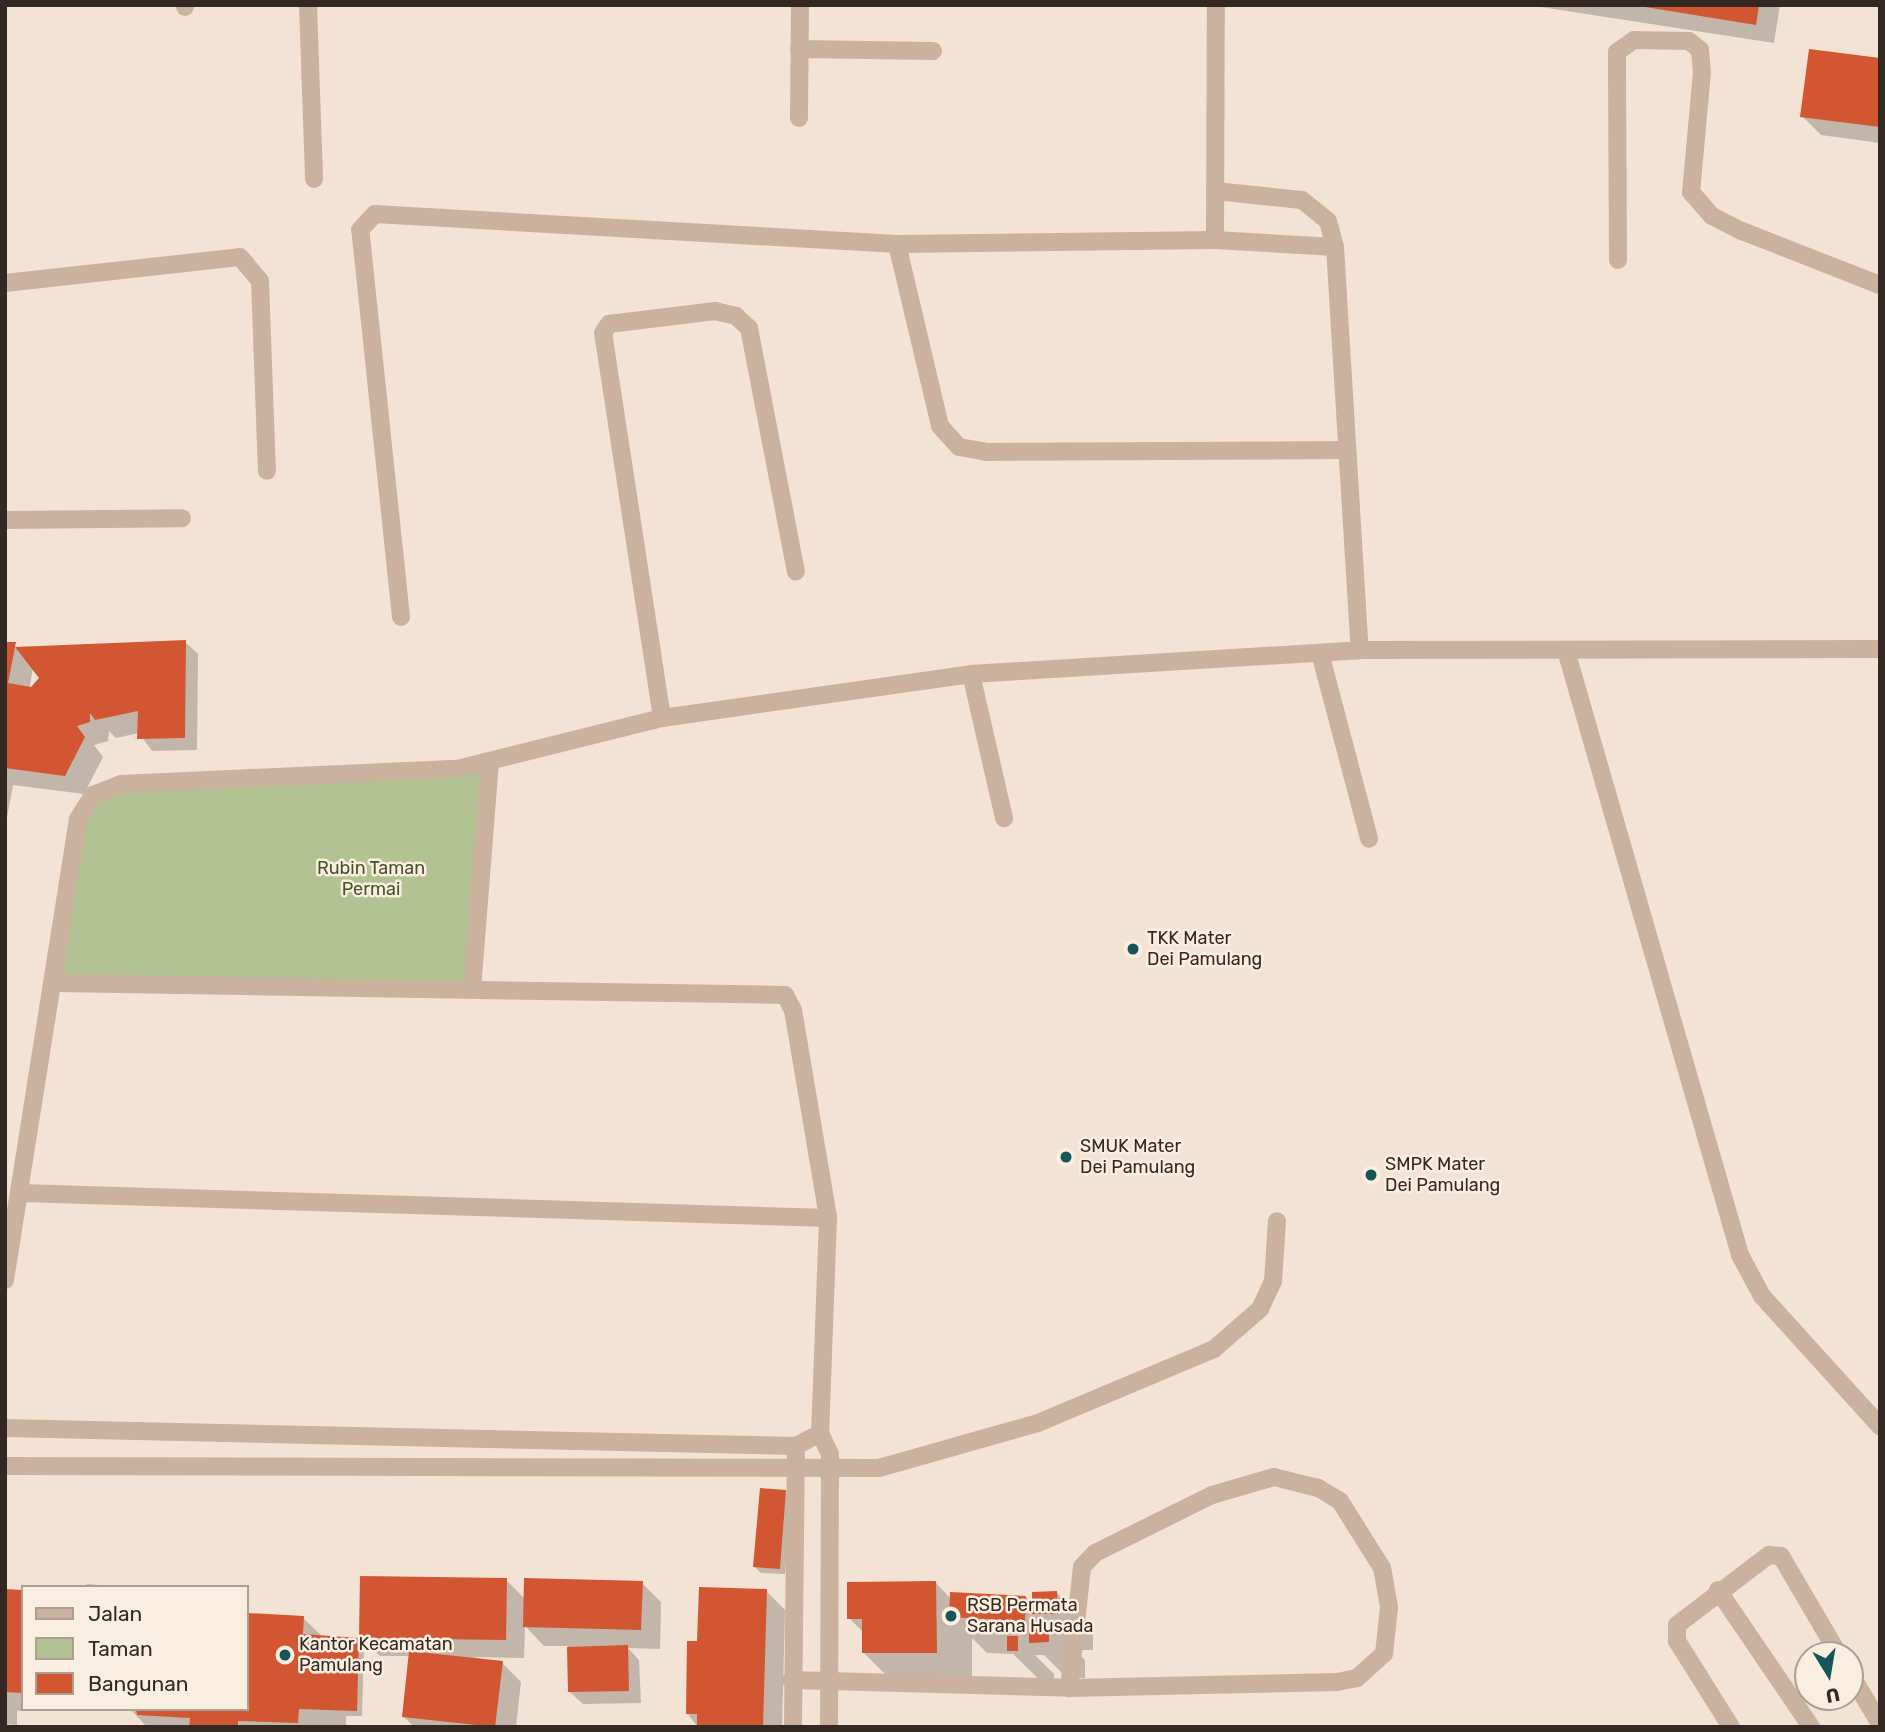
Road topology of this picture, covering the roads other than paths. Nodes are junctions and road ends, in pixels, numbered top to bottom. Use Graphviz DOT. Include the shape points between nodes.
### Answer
graph roads {
  1 [pos="308,5"];
  2 [pos="800,5"];
  3 [pos="1216,5"];
  4 [pos="799,49"];
  5 [pos="933,51"];
  6 [pos="799,118"];
  7 [pos="314,179"];
  8 [pos="1215,191"];
  9 [pos="1215,240"];
  10 [pos="897,244"];
  11 [pos="1335,247"];
  12 [pos="1618,260"];
  13 [pos="5,283"];
  14 [pos="1880,285"];
  15 [pos="1346,450"];
  16 [pos="267,471"];
  17 [pos="182,518"];
  18 [pos="5,520"];
  19 [pos="796,572"];
  20 [pos="401,617"];
  21 [pos="1880,649"];
  22 [pos="1360,650"];
  23 [pos="1320,653"];
  24 [pos="1567,654"];
  25 [pos="971,674"];
  26 [pos="662,718"];
  27 [pos="490,762"];
  28 [pos="1004,818"];
  29 [pos="1369,839"];
  30 [pos="56,983"];
  31 [pos="472,990"];
  32 [pos="21,1193"];
  33 [pos="828,1218"];
  34 [pos="1277,1221"];
  35 [pos="5,1280"];
  36 [pos="1880,1426"];
  37 [pos="5,1428"];
  38 [pos="820,1433"];
  39 [pos="205,1434"];
  40 [pos="796,1446"];
  41 [pos="5,1466"];
  42 [pos="207,1466"];
  43 [pos="794,1471"];
  44 [pos="830,1472"];
  45 [pos="1718,1590"];
  46 [pos="1831,1641"];
  47 [pos="790,1680"];
  48 [pos="827,1682"];
  49 [pos="1069,1688"];
  50 [pos="1864,1697"];
  51 [pos="1880,1724"];
  52 [pos="793,1727"];
  53 [pos="829,1727"];
  54 [pos="1731,1727"];
  55 [pos="1811,1727"];
  1 -- 7 [label="street"];
  2 -- 4 [label="street"];
  3 -- 8 [label="street"];
  4 -- 5 [label="street"];
  4 -- 6 [label="street"];
  8 -- 9 [label="street"];
  8 -- 11 [label="street" via="1302,200 1328,220"];
  9 -- 10 [label="street"];
  9 -- 11 [label="street"];
  10 -- 15 [label="street" via="940,426 959,447 985,452"];
  10 -- 20 [label="street" via="375,214 366,219 360,230"];
  11 -- 15 [label="street"];
  12 -- 14 [label="street" via="1617,52 1634,40 1689,41 1700,50 1702,72 1691,192 1712,216"];
  13 -- 16 [label="street" via="240,257 260,281"];
  15 -- 22 [label="street"];
  17 -- 18 [label="street"];
  19 -- 26 [label="street" via="749,328 736,316 715,311 609,324 604,333"];
  21 -- 24 [label="street"];
  22 -- 23 [label="street"];
  22 -- 24 [label="street"];
  23 -- 25 [label="street"];
  23 -- 29 [label="street"];
  24 -- 36 [label="street" via="1740,1255 1762,1296"];
  25 -- 26 [label="street"];
  25 -- 28 [label="street"];
  26 -- 27 [label="street"];
  27 -- 30 [label="street" via="457,769 121,785 93,795 78,819"];
  27 -- 31 [label="street"];
  30 -- 31 [label="street"];
  30 -- 32 [label="street"];
  31 -- 33 [label="street" via="785,995 793,1010"];
  32 -- 33 [label="street"];
  32 -- 35 [label="street"];
  33 -- 38 [label="street"];
  34 -- 44 [label="street" via="1273,1281 1261,1309 1214,1349 1038,1423 879,1468"];
  37 -- 39 [label="street"];
  38 -- 40 [label="street"];
  38 -- 44 [label="street"];
  39 -- 40 [label="street"];
  39 -- 42 [label="street"];
  40 -- 43 [label="street"];
  41 -- 42 [label="street"];
  42 -- 43 [label="street"];
  43 -- 44 [label="street"];
  43 -- 47 [label="street"];
  44 -- 48 [label="street"];
  45 -- 46 [label="street" via="1769,1555 1781,1556"];
  45 -- 54 [label="street" via="1681,1618 1678,1641"];
  45 -- 55 [label="street"];
  47 -- 48 [label="street"];
  47 -- 52 [label="street"];
  48 -- 49 [label="street"];
  48 -- 53 [label="street"];
  49 -- 49 [label="street" via="1082,1567 1095,1553 1212,1495 1274,1477 1318,1488 1340,1501 1382,1568 1389,1607 1384,1654 1357,1678"];
  50 -- 51 [label="street"];
}
